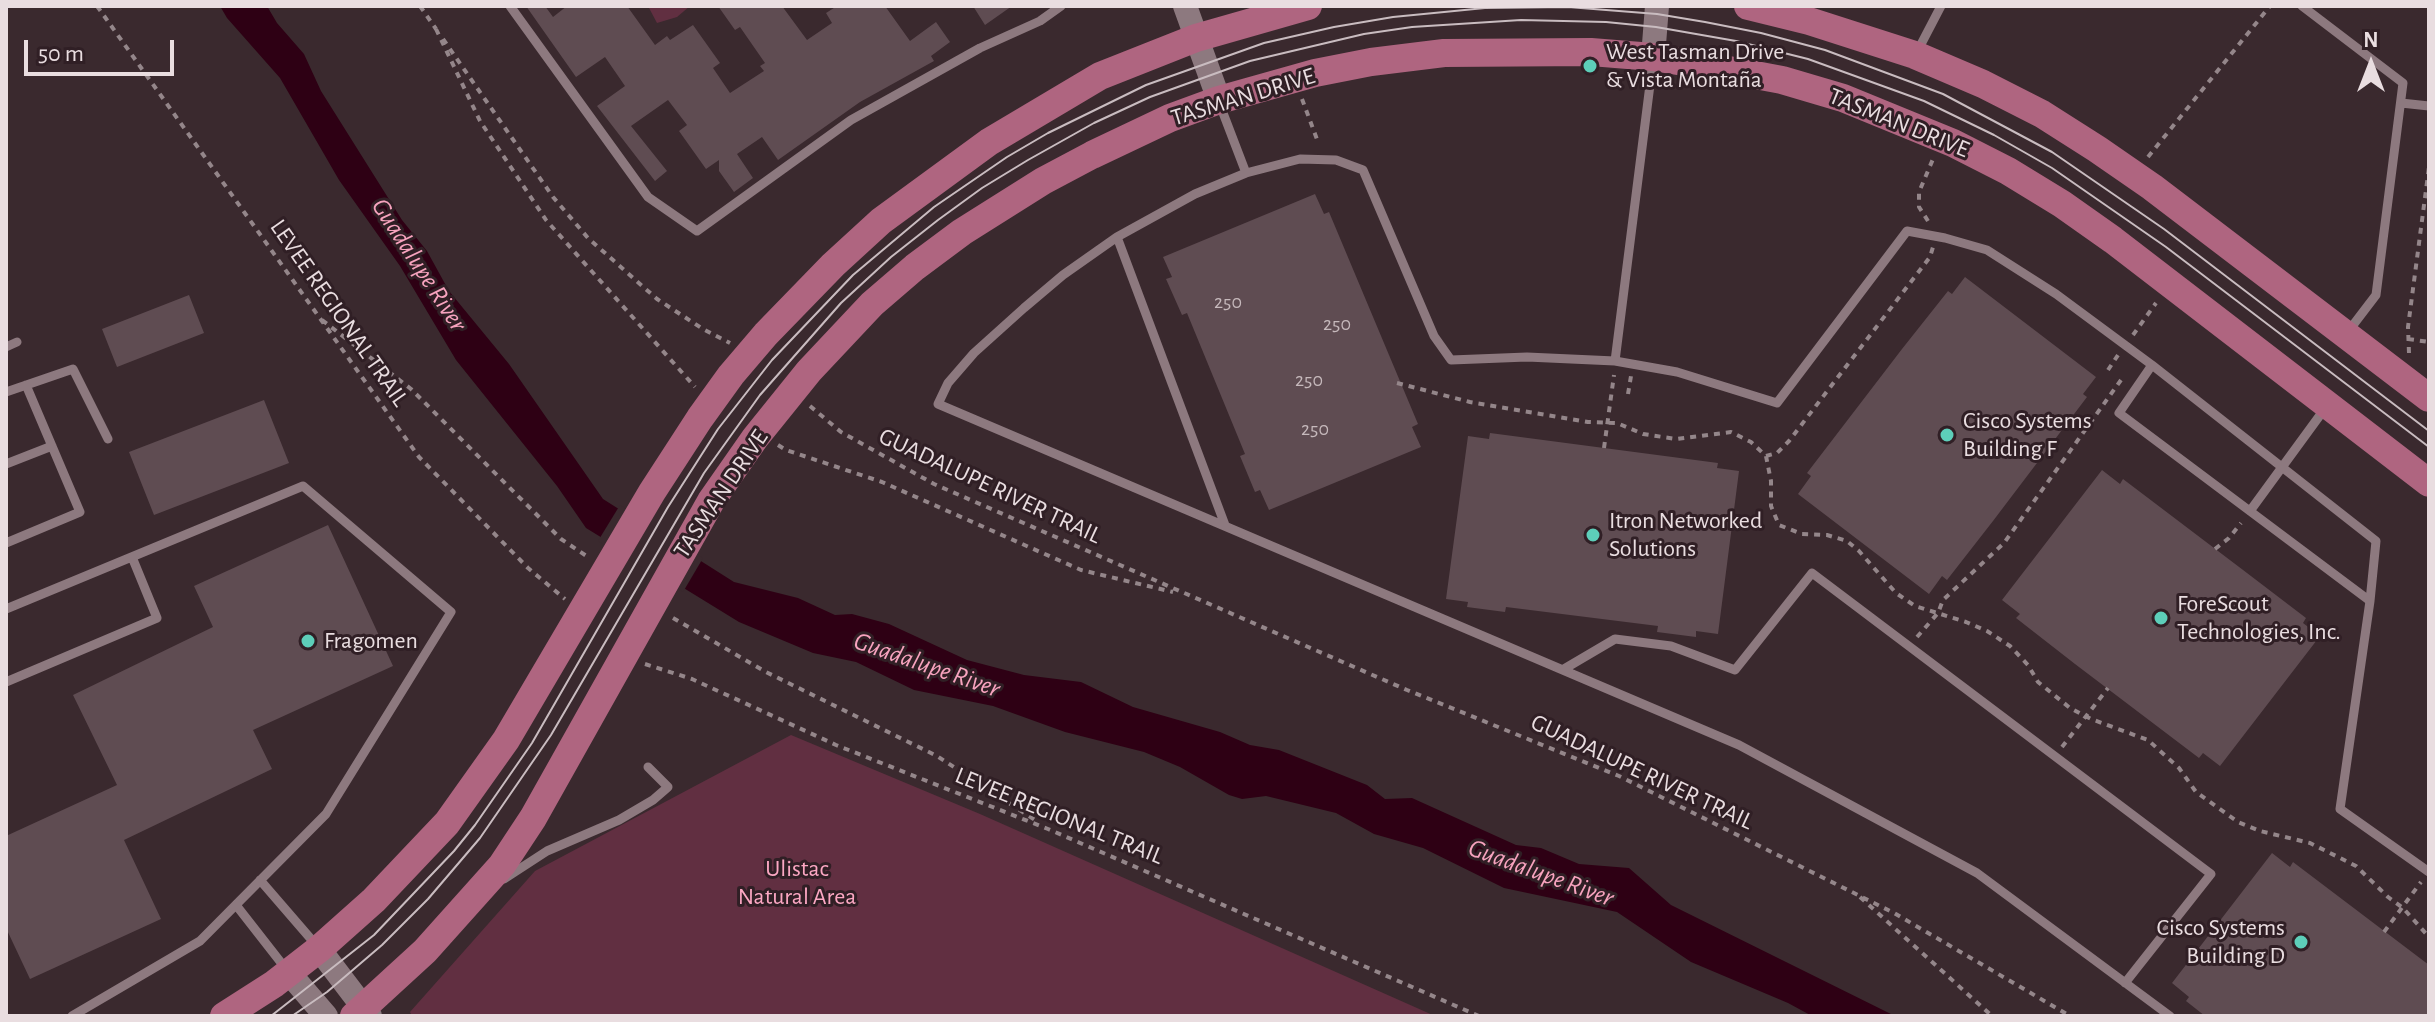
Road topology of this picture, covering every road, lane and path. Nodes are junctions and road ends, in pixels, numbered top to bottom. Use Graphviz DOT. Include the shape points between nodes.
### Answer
graph roads {
  1 [pos="97,6"];
  2 [pos="420,6"];
  3 [pos="510,6"];
  4 [pos="1061,6"];
  5 [pos="1185,6"];
  6 [pos="1308,6"];
  7 [pos="1657,6"];
  8 [pos="1748,6"];
  9 [pos="1941,6"];
  10 [pos="2270,6"];
  11 [pos="2302,6"];
  12 [pos="436,29"];
  13 [pos="1196,38"];
  14 [pos="1915,55"];
  15 [pos="1653,57"];
  16 [pos="1301,97"];
  17 [pos="1219,100"];
  18 [pos="2401,103"];
  19 [pos="2429,106"];
  20 [pos="1318,142"];
  21 [pos="1934,157"];
  22 [pos="2146,159"];
  23 [pos="2429,167"];
  24 [pos="1246,173"];
  25 [pos="1935,236"];
  26 [pos="1117,237"];
  27 [pos="2344,335"];
  28 [pos="2408,339"];
  29 [pos="17,342"];
  30 [pos="2429,342"];
  31 [pos="6,347"];
  32 [pos="2409,353"];
  33 [pos="1615,361"];
  34 [pos="740,364"];
  35 [pos="2152,365"];
  36 [pos="1631,376"];
  37 [pos="2121,380"];
  38 [pos="1397,383"];
  39 [pos="26,385"];
  40 [pos="692,385"];
  41 [pos="6,392"];
  42 [pos="1628,394"];
  43 [pos="2429,398"];
  44 [pos="785,401"];
  45 [pos="2328,404"];
  46 [pos="1609,422"];
  47 [pos="108,439"];
  48 [pos="52,446"];
  49 [pos="1604,448"];
  50 [pos="786,450"];
  51 [pos="1766,456"];
  52 [pos="6,464"];
  53 [pos="2282,467"];
  54 [pos="2429,483"];
  55 [pos="2250,511"];
  56 [pos="1225,525"];
  57 [pos="6,543"];
  58 [pos="2215,549"];
  59 [pos="132,557"];
  60 [pos="1183,594"];
  61 [pos="2370,601"];
  62 [pos="587,605"];
  63 [pos="6,609"];
  64 [pos="1938,613"];
  65 [pos="631,641"];
  66 [pos="1909,645"];
  67 [pos="1564,669"];
  68 [pos="6,682"];
  69 [pos="2108,688"];
  70 [pos="2084,716"];
  71 [pos="2056,756"];
  72 [pos="648,767"];
  73 [pos="2429,872"];
  74 [pos="260,880"];
  75 [pos="1856,894"];
  76 [pos="469,904"];
  77 [pos="236,905"];
  78 [pos="2403,908"];
  79 [pos="2384,932"];
  80 [pos="2429,937"];
  81 [pos="319,949"];
  82 [pos="289,973"];
  83 [pos="2125,983"];
  84 [pos="362,1013"];
  85 [pos="72,1016"];
  86 [pos="224,1016"];
  87 [pos="326,1016"];
  88 [pos="1479,1016"];
  89 [pos="1992,1016"];
  90 [pos="2070,1016"];
  91 [pos="2170,1016"];
  1 -- 62 [label="path, LEVEE REGIONAL TRAIL" via="419,457 528,568"];
  2 -- 12 [label="path"];
  3 -- 4 [label="lane" via="648,197 697,231 851,120"];
  5 -- 13 [label="main road"];
  6 -- 13 [label="main road"];
  7 -- 15 [label="main road"];
  8 -- 14 [label="main road"];
  9 -- 14 [label="lane"];
  10 -- 22 [label="path"];
  11 -- 18 [label="lane" via="2403,83"];
  12 -- 34 [label="path" via="553,197 588,238"];
  12 -- 40 [label="path" via="480,121 546,220"];
  13 -- 17 [label="main road"];
  13 -- 34 [label="main road" via="1100,76 978,149 881,221"];
  14 -- 27 [label="main road" via="2018,102 2097,149"];
  15 -- 17 [label="main road, TASMAN DRIVE" via="1550,51 1444,53 1315,73"];
  15 -- 33 [label="lane"];
  15 -- 45 [label="main road, TASMAN DRIVE" via="1782,80 1843,98 2008,171 2113,240"];
  16 -- 20 [label="path"];
  17 -- 24 [label="lane"];
  17 -- 44 [label="main road, TASMAN DRIVE" via="1092,155 962,232 872,304"];
  18 -- 19 [label="lane"];
  18 -- 27 [label="lane" via="2376,295"];
  21 -- 25 [label="path" via="1923,177 1919,207"];
  23 -- 28 [label="path"];
  24 -- 26 [label="lane"];
  24 -- 33 [label="lane" via="1300,159 1336,160 1363,170 1434,336 1451,360"];
  25 -- 33 [label="lane" via="1907,231 1777,403 1677,372"];
  25 -- 35 [label="lane" via="1987,250"];
  25 -- 51 [label="path" via="1930,257 1798,429 1777,453"];
  26 -- 56 [label="lane"];
  26 -- 56 [label="lane" via="1063,275 974,353 938,404"];
  27 -- 43 [label="main road"];
  28 -- 30 [label="path"];
  28 -- 32 [label="path"];
  29 -- 31 [label="lane"];
  33 -- 46 [label="path"];
  34 -- 62 [label="main road" via="676,454"];
  35 -- 53 [label="lane"];
  35 -- 55 [label="lane" via="2119,413"];
  36 -- 42 [label="path"];
  37 -- 64 [label="path" via="2004,543 1943,600"];
  38 -- 46 [label="path" via="1470,402"];
  39 -- 41 [label="lane"];
  39 -- 47 [label="lane" via="73,369"];
  39 -- 48 [label="lane"];
  44 -- 60 [label="path, GUADALUPE RIVER TRAIL" via="934,484"];
  44 -- 65 [label="main road, TASMAN DRIVE" via="711,501"];
  45 -- 53 [label="lane"];
  45 -- 54 [label="main road, TASMAN DRIVE"];
  46 -- 49 [label="path"];
  46 -- 51 [label="path" via="1676,439 1731,432"];
  48 -- 52 [label="lane"];
  48 -- 57 [label="lane" via="80,512"];
  50 -- 60 [label="path, GUADALUPE RIVER TRAIL" via="882,482 1081,570"];
  51 -- 64 [label="path" via="1771,506 1779,525 1847,541 1896,593"];
  53 -- 55 [label="lane"];
  53 -- 61 [label="lane" via="2376,541"];
  55 -- 58 [label="path"];
  55 -- 61 [label="lane"];
  56 -- 67 [label="lane"];
  59 -- 63 [label="lane"];
  59 -- 68 [label="lane" via="157,618"];
  59 -- 74 [label="lane" via="303,486 451,612 326,814"];
  60 -- 75 [label="path, GUADALUPE RIVER TRAIL" via="1619,776"];
  61 -- 73 [label="lane" via="2340,809"];
  62 -- 81 [label="main road" via="506,740 447,823"];
  64 -- 66 [label="path"];
  64 -- 70 [label="path" via="1987,631 2010,646 2038,682"];
  65 -- 76 [label="main road, TASMAN DRIVE" via="533,818"];
  65 -- 88 [label="path, LEVEE REGIONAL TRAIL" via="641,662 1090,846"];
  66 -- 67 [label="lane" via="1812,573 1735,670 1671,646 1615,639"];
  66 -- 71 [label="lane"];
  67 -- 83 [label="lane" via="1739,745 1977,873"];
  69 -- 70 [label="path"];
  70 -- 71 [label="path"];
  70 -- 78 [label="path" via="2148,740 2196,792 2238,822 2310,843 2356,866"];
  71 -- 83 [label="lane" via="2211,874"];
  72 -- 76 [label="lane" via="668,787 653,800 547,851"];
  73 -- 78 [label="path"];
  74 -- 77 [label="lane"];
  74 -- 81 [label="lane"];
  75 -- 89 [label="path"];
  75 -- 90 [label="path, GUADALUPE RIVER TRAIL"];
  76 -- 84 [label="main road, TASMAN DRIVE"];
  77 -- 82 [label="lane"];
  77 -- 85 [label="lane" via="200,941"];
  78 -- 79 [label="path"];
  78 -- 80 [label="path"];
  81 -- 82 [label="main road"];
  81 -- 84 [label="main road"];
  82 -- 86 [label="main road"];
  82 -- 87 [label="main road"];
  83 -- 91 [label="lane"];
}
